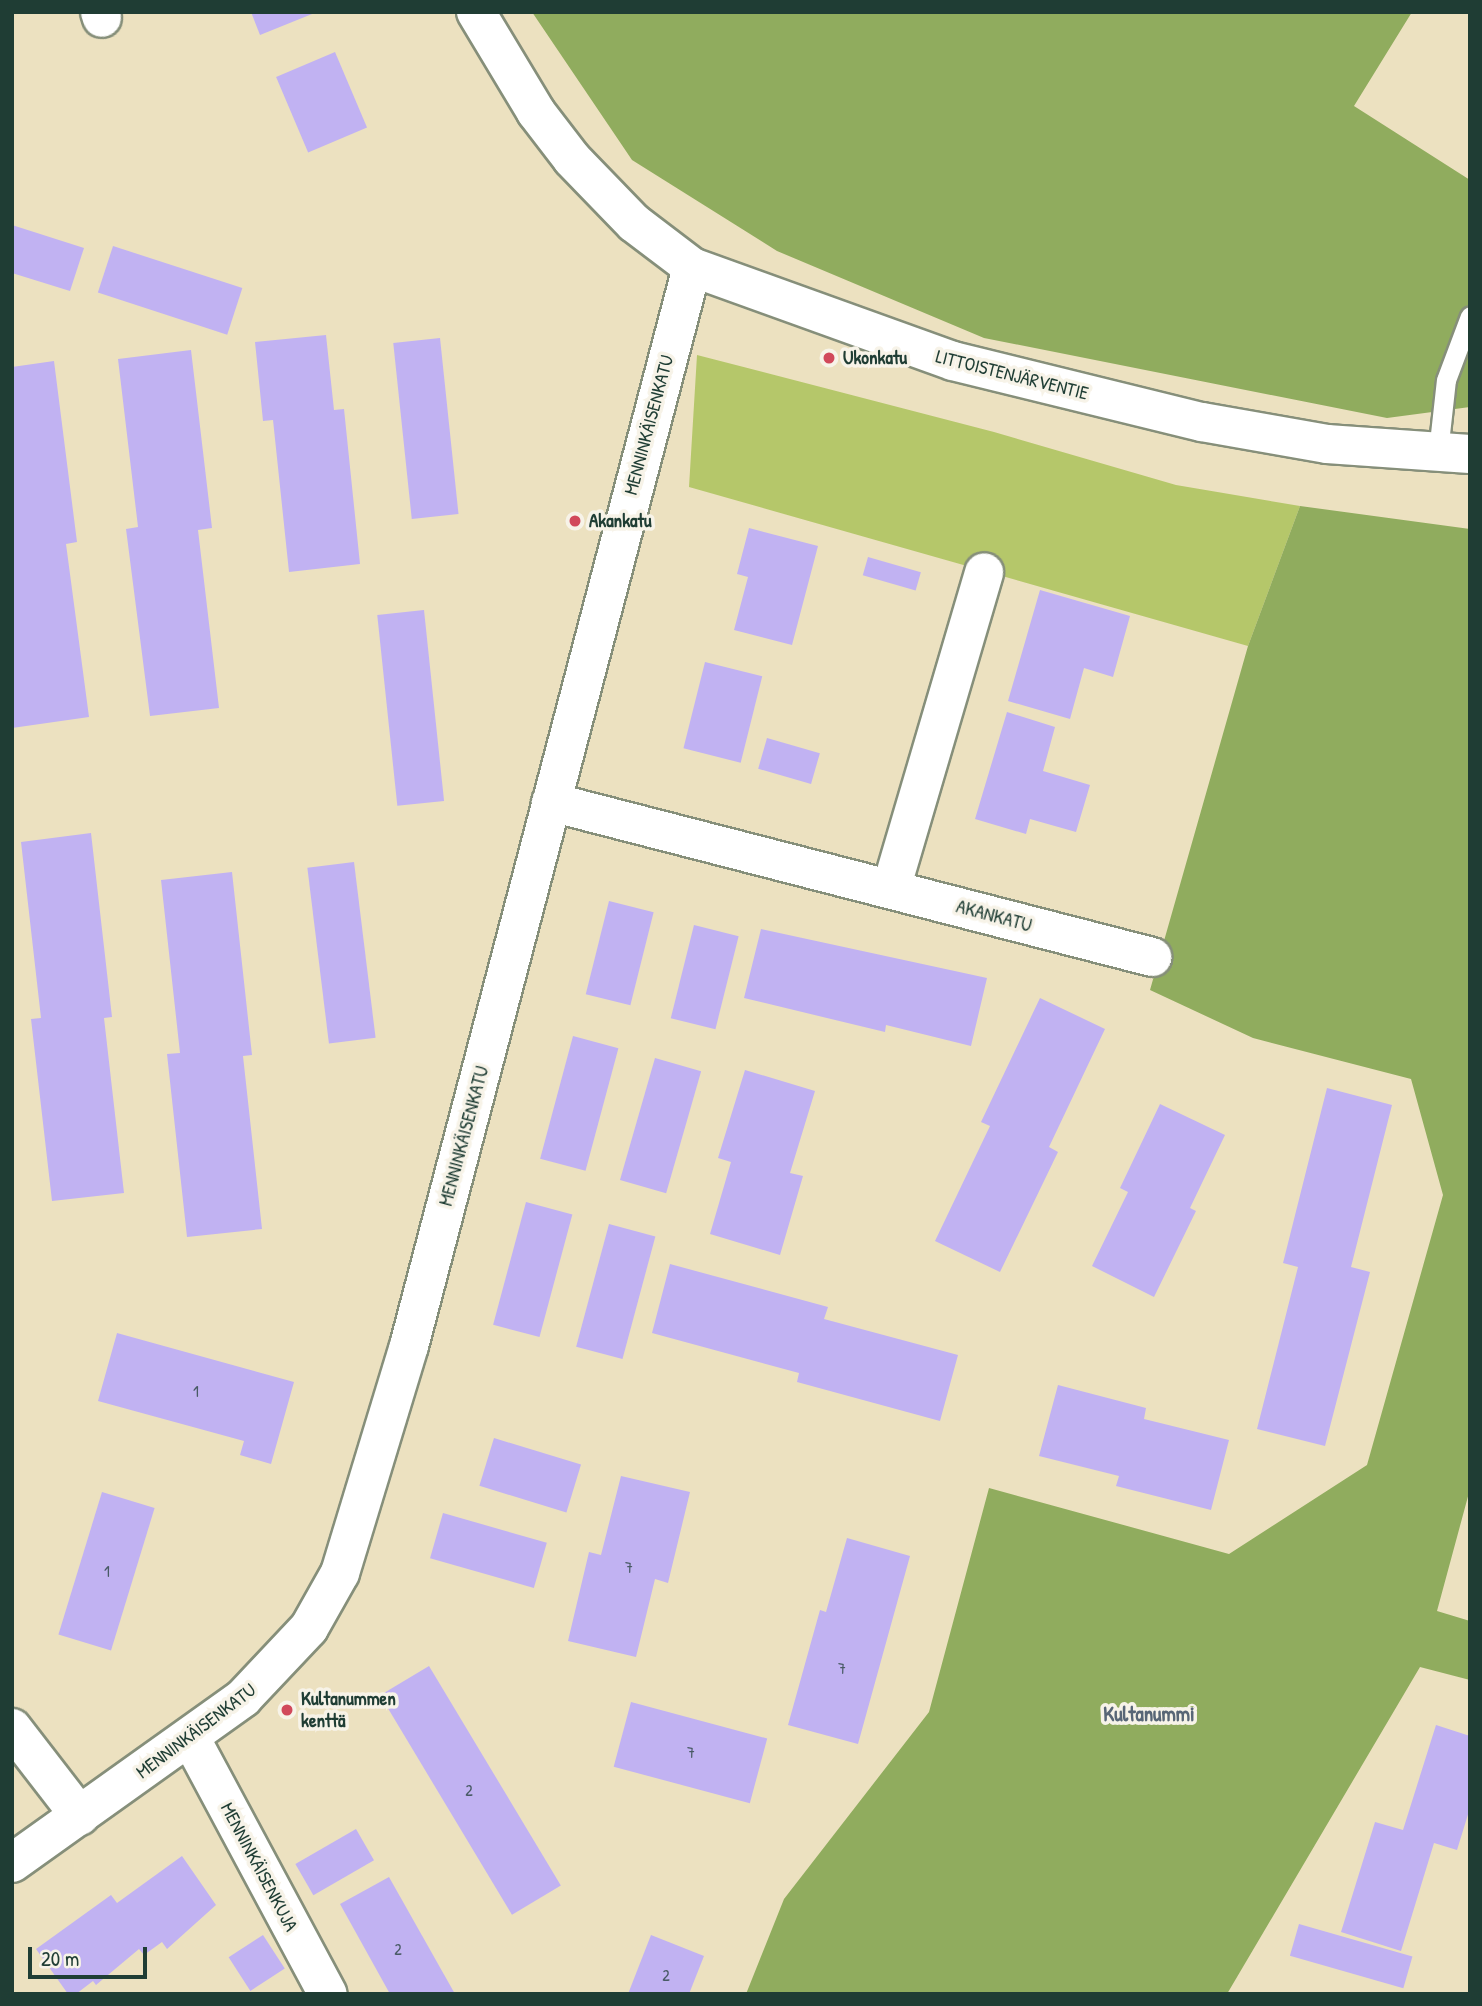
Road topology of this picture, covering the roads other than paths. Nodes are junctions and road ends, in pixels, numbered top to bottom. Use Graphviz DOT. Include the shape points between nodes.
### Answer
graph roads {
  1 [pos="475,12"];
  2 [pos="692,267"];
  3 [pos="1470,316"];
  4 [pos="1454,453"];
  5 [pos="984,572"];
  6 [pos="551,802"];
  7 [pos="891,889"];
  8 [pos="1152,957"];
  9 [pos="12,1728"];
  10 [pos="191,1740"];
  11 [pos="80,1816"];
  12 [pos="12,1863"];
  13 [pos="328,1994"];
  1 -- 2 [label="street, LITTOISTENJÄRVENTIE" via="572,159 634,223"];
  2 -- 4 [label="street, LITTOISTENJÄRVENTIE" via="953,362 1202,422 1327,444"];
  2 -- 6 [label="street, MENNINKÄISENKATU"];
  3 -- 4 [label="lane" via="1446,380"];
  5 -- 7 [label="street"];
  6 -- 7 [label="street, AKANKATU"];
  6 -- 10 [label="street, MENNINKÄISENKATU" via="409,1346 352,1545 327,1601 288,1653"];
  7 -- 8 [label="street, AKANKATU"];
  9 -- 11 [label="street"];
  10 -- 11 [label="street, MENNINKÄISENKATU"];
  10 -- 13 [label="street, MENNINKÄISENKUJA"];
  11 -- 12 [label="street, MENNINKÄISENKATU"];
}
